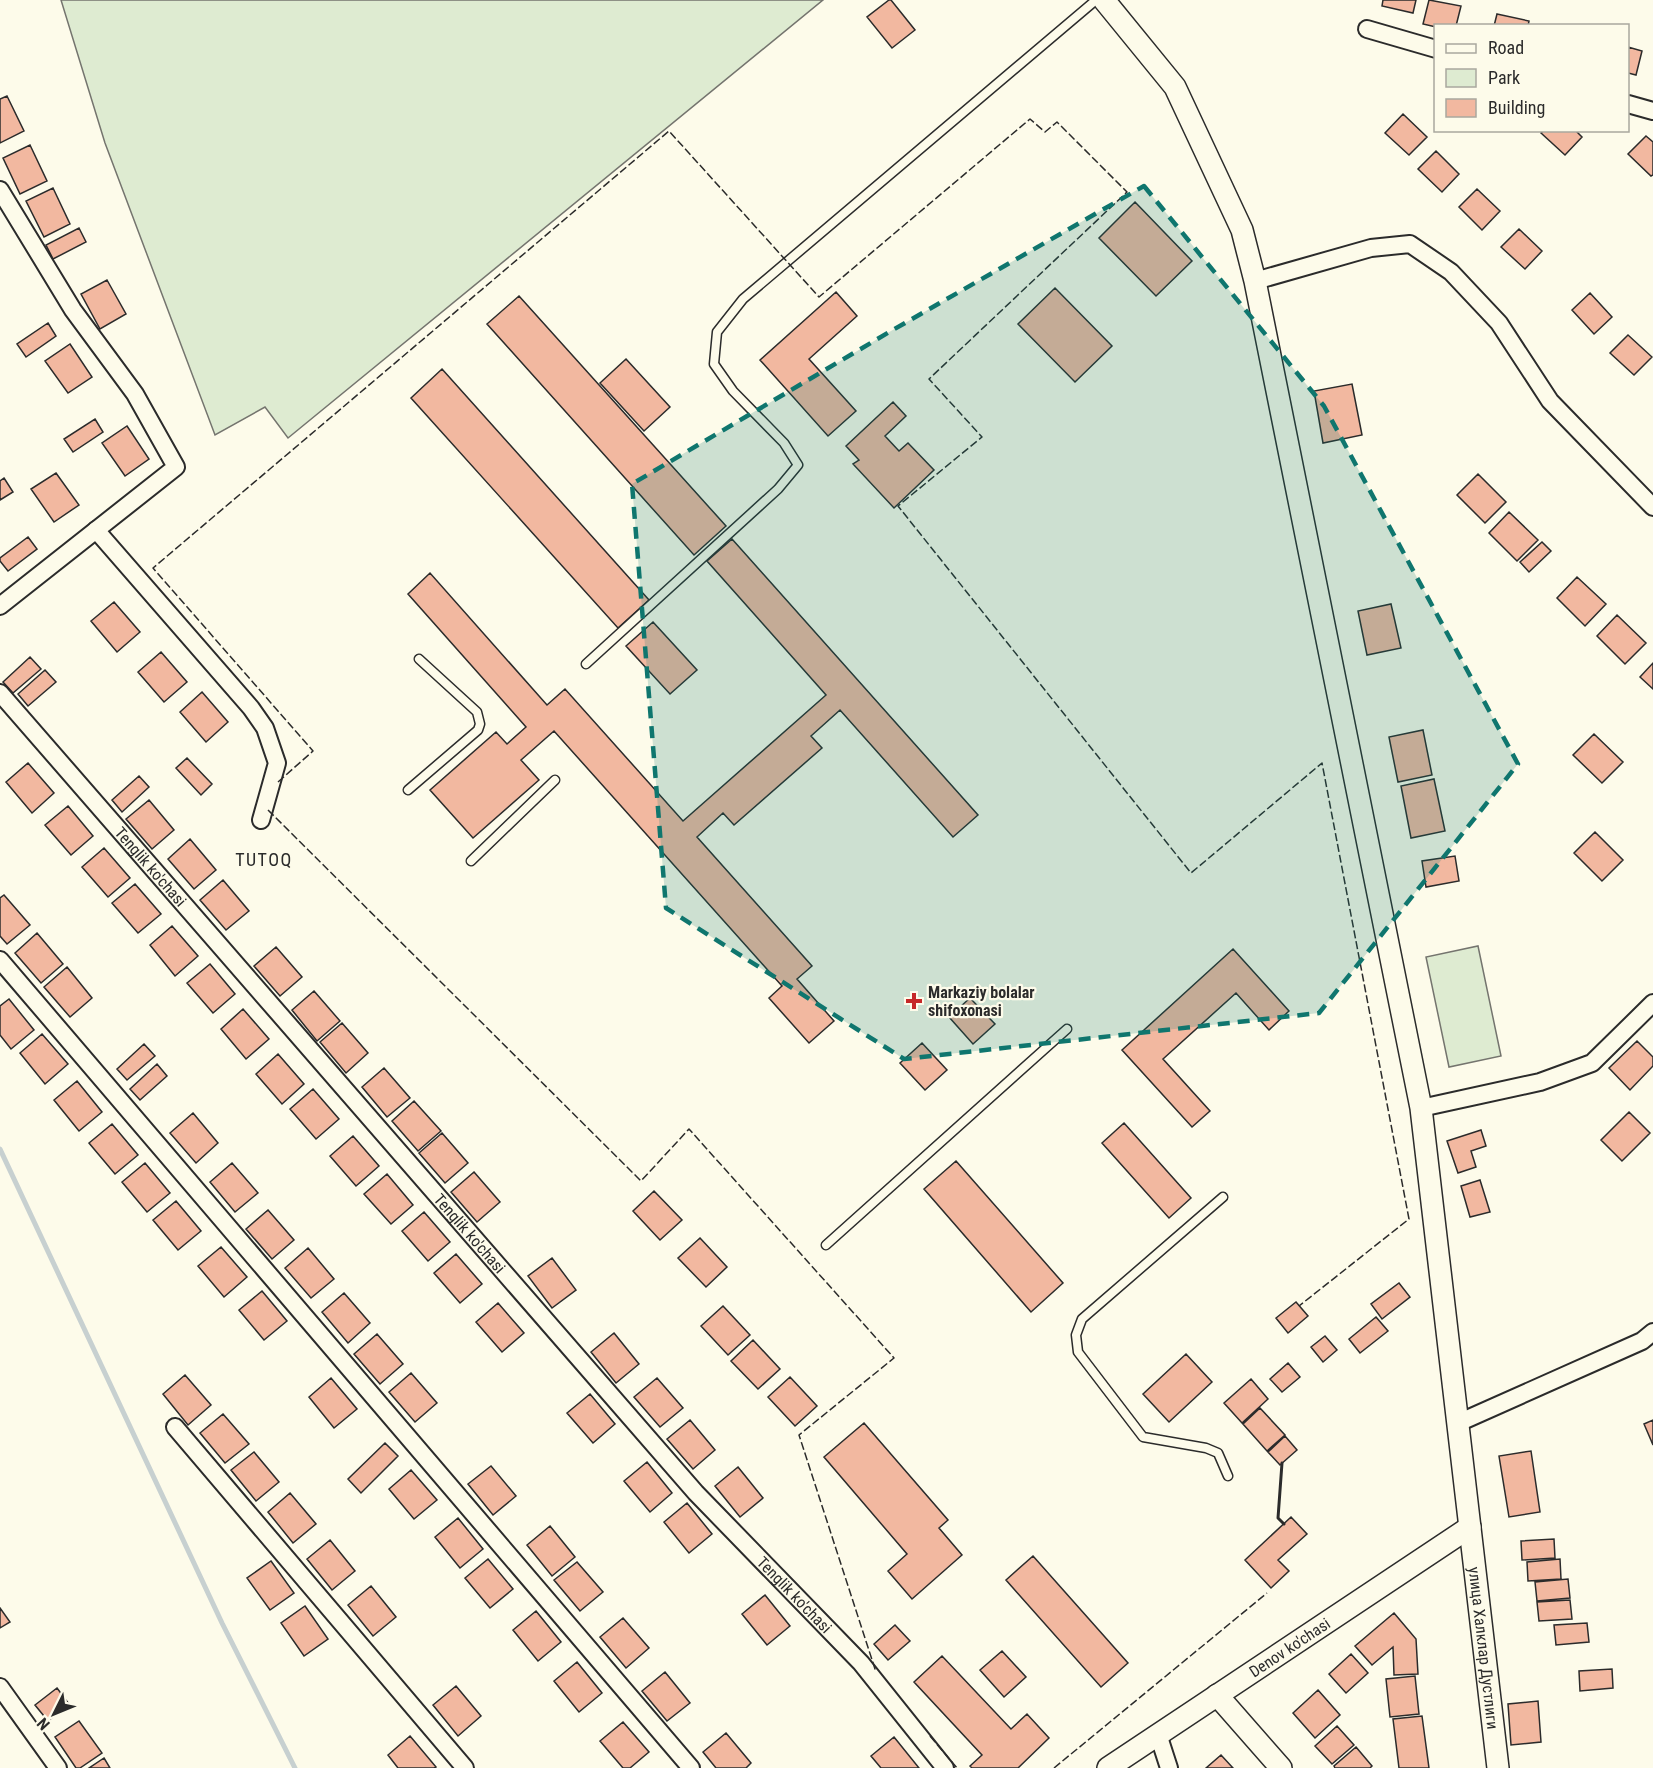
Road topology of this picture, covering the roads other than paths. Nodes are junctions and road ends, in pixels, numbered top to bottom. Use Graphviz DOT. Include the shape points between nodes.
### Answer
graph roads {
  1 [pos="1096,0"];
  2 [pos="1104,0"];
  3 [pos="1367,29"];
  4 [pos="1434,48"];
  5 [pos="1629,104"];
  6 [pos="1653,111"];
  7 [pos="0,190"];
  8 [pos="1255,282"];
  9 [pos="1653,507"];
  10 [pos="96,530"];
  11 [pos="2,601"];
  12 [pos="419,659"];
  13 [pos="586,664"];
  14 [pos="0,693"];
  15 [pos="555,780"];
  16 [pos="408,790"];
  17 [pos="261,820"];
  18 [pos="471,861"];
  19 [pos="0,960"];
  20 [pos="1653,1003"];
  21 [pos="1067,1029"];
  22 [pos="1421,1108"];
  23 [pos="1223,1197"];
  24 [pos="826,1245"];
  25 [pos="1653,1332"];
  26 [pos="1458,1423"];
  27 [pos="175,1427"];
  28 [pos="1228,1476"];
  29 [pos="1470,1527"];
  30 [pos="0,1687"];
  31 [pos="1217,1695"];
  32 [pos="1158,1734"];
  33 [pos="58,1768"];
  34 [pos="465,1768"];
  35 [pos="691,1768"];
  36 [pos="945,1768"];
  37 [pos="1108,1768"];
  38 [pos="1169,1768"];
  39 [pos="1281,1768"];
  40 [pos="1498,1768"];
  1 -- 13 [label="lane" via="743,299 717,332 714,364 733,391 784,442 798,465 778,489"];
  2 -- 8 [label="street, улица Халклар Дустлиги" via="1175,87 1242,230"];
  3 -- 4 [label="street"];
  5 -- 6 [label="street"];
  7 -- 10 [label="street" via="73,310 135,394 176,467"];
  8 -- 9 [label="street" via="1371,248 1410,244 1451,272 1499,323 1550,401"];
  8 -- 22 [label="street, улица Халклар Дустлиги"];
  10 -- 11 [label="street"];
  10 -- 17 [label="street" via="265,728 277,763"];
  12 -- 16 [label="lane" via="477,712 480,724 478,730"];
  14 -- 36 [label="street, Tenglik ko'chasi" via="696,1493 861,1663"];
  15 -- 18 [label="lane"];
  19 -- 35 [label="street"];
  20 -- 22 [label="street" via="1592,1063 1540,1082"];
  21 -- 24 [label="lane"];
  22 -- 26 [label="street, улица Халклар Дустлиги"];
  23 -- 28 [label="lane" via="1082,1319 1076,1335 1078,1352 1143,1437 1218,1453"];
  25 -- 26 [label="street" via="1642,1341"];
  26 -- 29 [label="street, улица Халклар Дустлиги"];
  27 -- 34 [label="street"];
  29 -- 31 [label="street, Denov ko'chasi"];
  29 -- 40 [label="street, улица Халклар Дустлиги"];
  30 -- 33 [label="street"];
  31 -- 32 [label="street, Denov ko'chasi"];
  31 -- 39 [label="street"];
  32 -- 37 [label="street, Denov ko'chasi"];
  32 -- 38 [label="street"];
}
